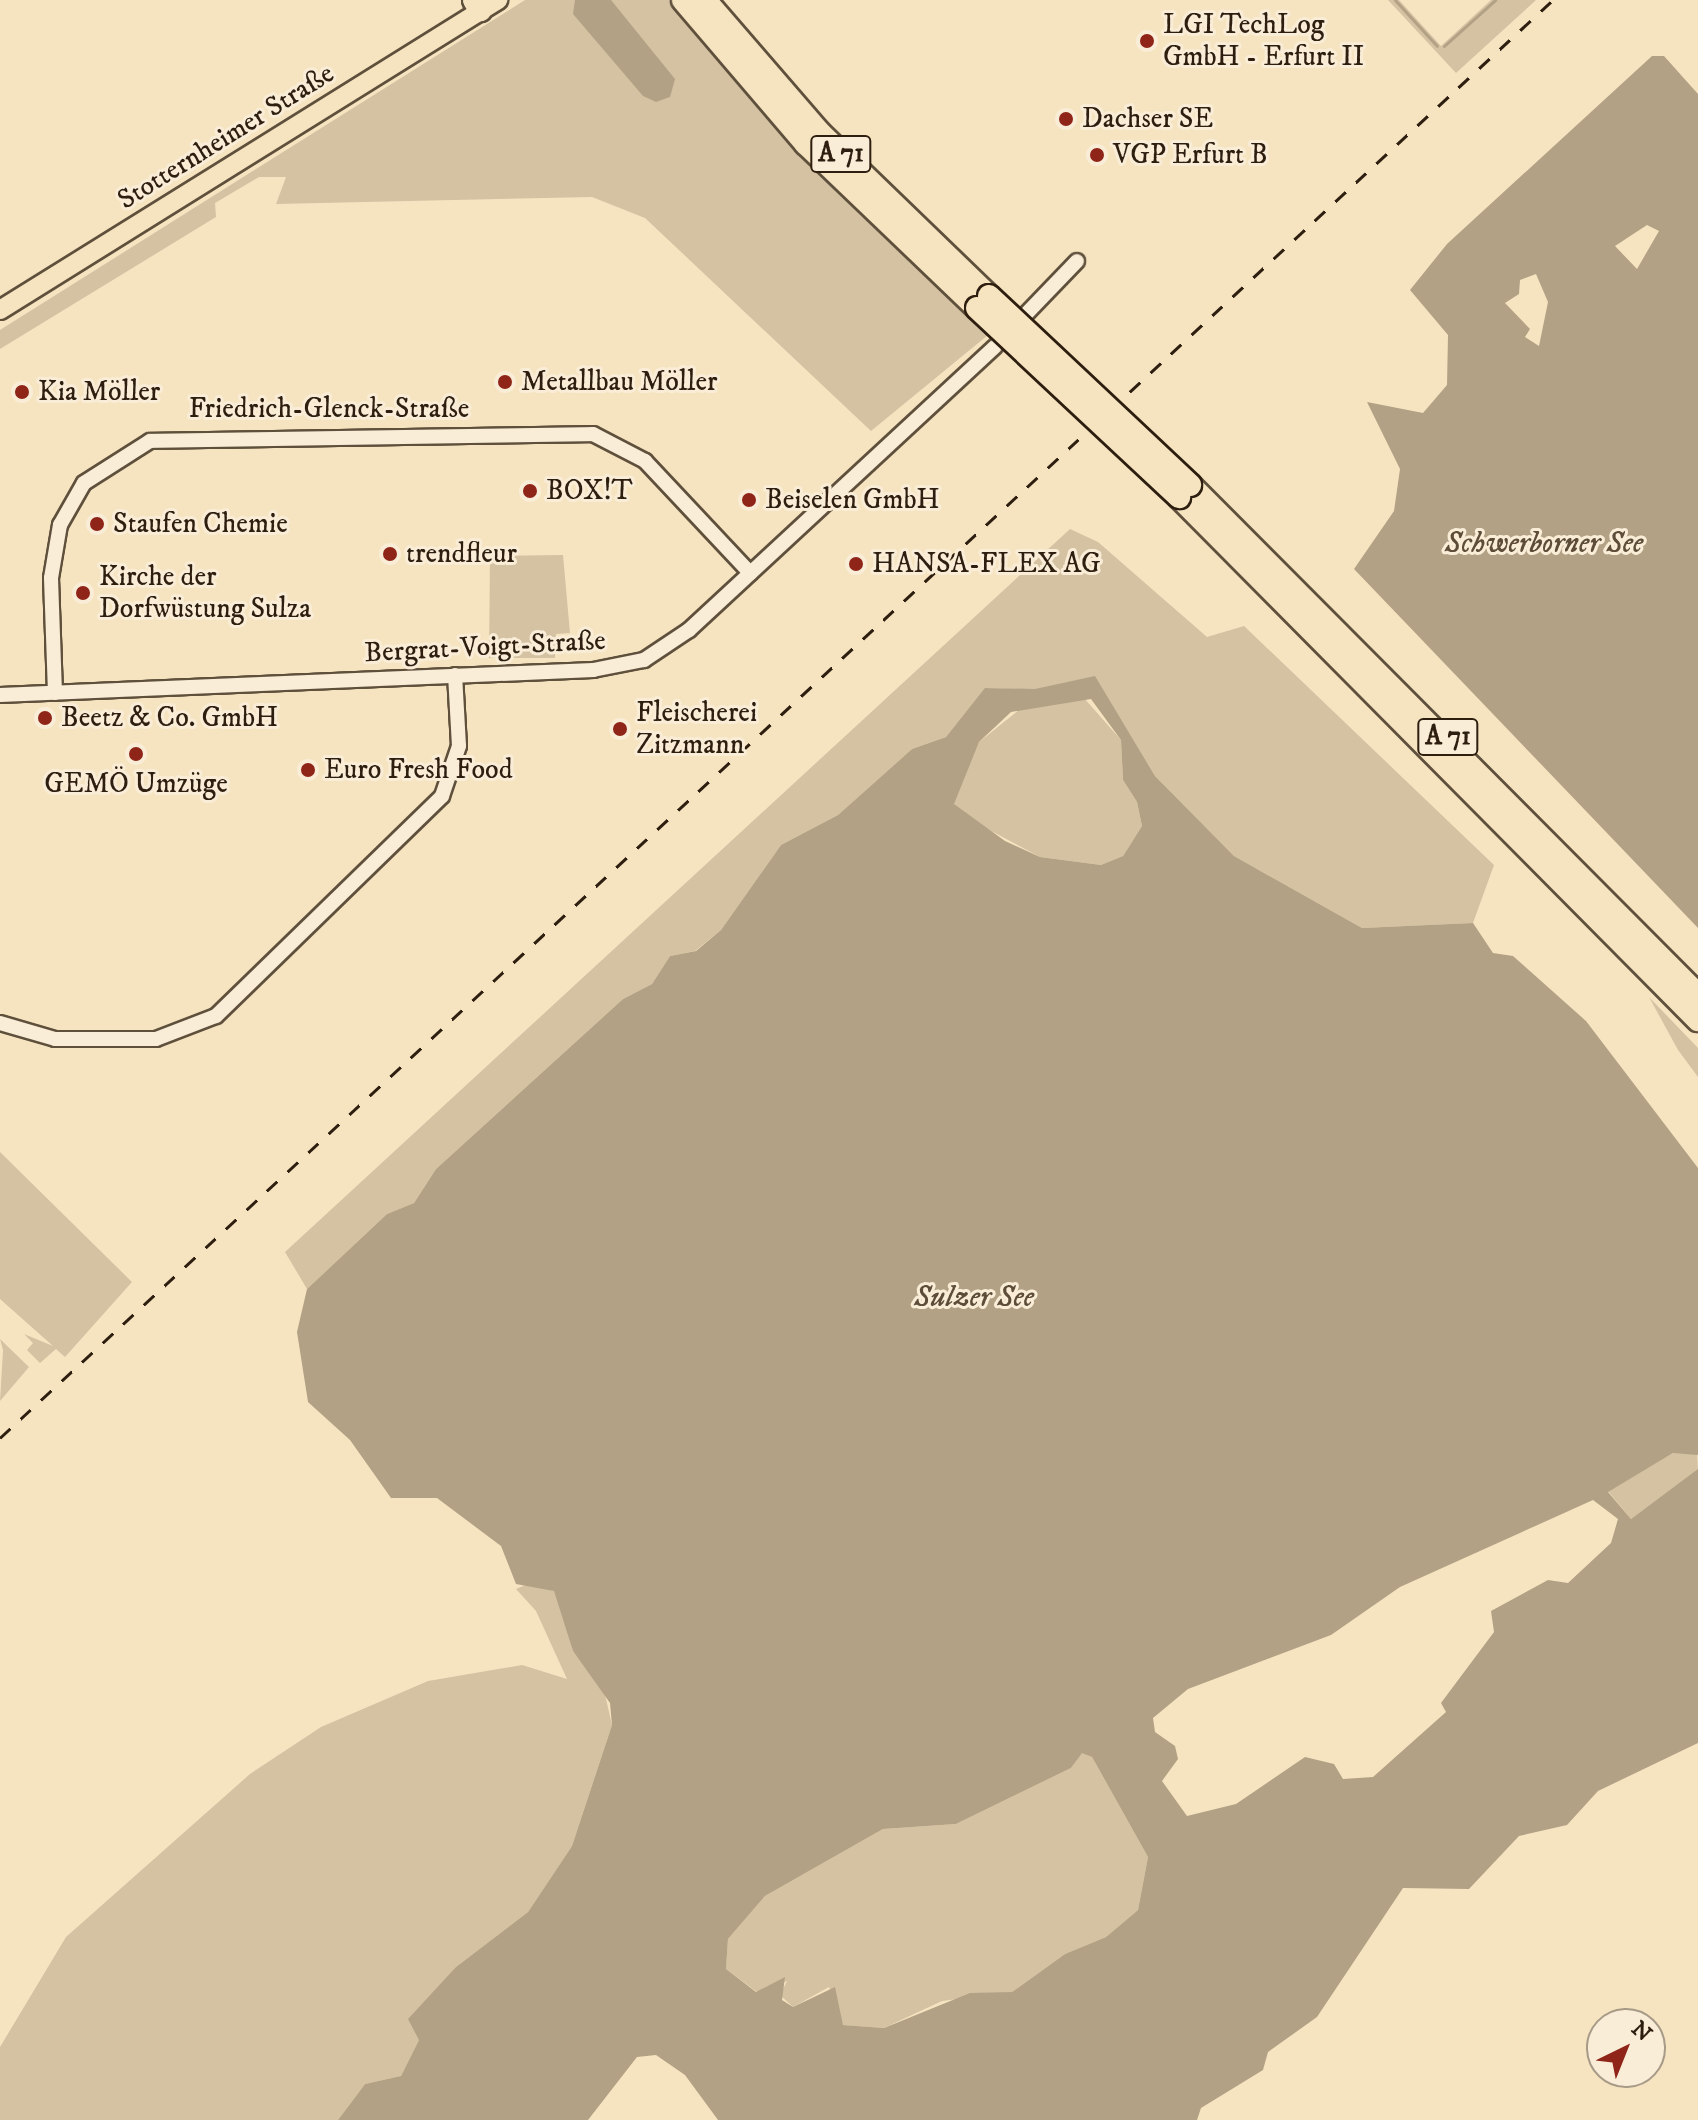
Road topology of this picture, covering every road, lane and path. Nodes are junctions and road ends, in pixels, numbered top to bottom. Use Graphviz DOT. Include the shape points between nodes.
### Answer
graph roads {
  1 [pos="683,0"];
  2 [pos="705,0"];
  3 [pos="484,3"];
  4 [pos="1077,261"];
  5 [pos="983,302"];
  6 [pos="0,310"];
  7 [pos="1027,313"];
  8 [pos="995,347"];
  9 [pos="1185,491"];
  10 [pos="750,573"];
  11 [pos="455,675"];
  12 [pos="55,693"];
  13 [pos="0,695"];
  14 [pos="1698,995"];
  15 [pos="1698,1020"];
  16 [pos="0,1023"];
  1 -- 5 [label="highway, A 71" via="806,144"];
  2 -- 5 [label="highway, A 71" via="819,132"];
  3 -- 6 [label="main road, Stotternheimer Straße"];
  4 -- 7 [label="street"];
  5 -- 9 [label="highway, A 71, bridge"];
  8 -- 10 [label="street, Bergrat-Voigt-Straße"];
  9 -- 14 [label="highway, A 71"];
  9 -- 15 [label="highway, A 71"];
  10 -- 11 [label="street, Bergrat-Voigt-Straße" via="677,641 644,660 593,670"];
  10 -- 12 [label="street, Friedrich-Glenck-Straße" via="645,461 593,434 168,438 105,464 66,509 51,578"];
  11 -- 12 [label="street, Bergrat-Voigt-Straße"];
  11 -- 16 [label="street" via="459,746 442,796 216,1016 156,1039 55,1039"];
  12 -- 13 [label="street, Bergrat-Voigt-Straße"];
}
